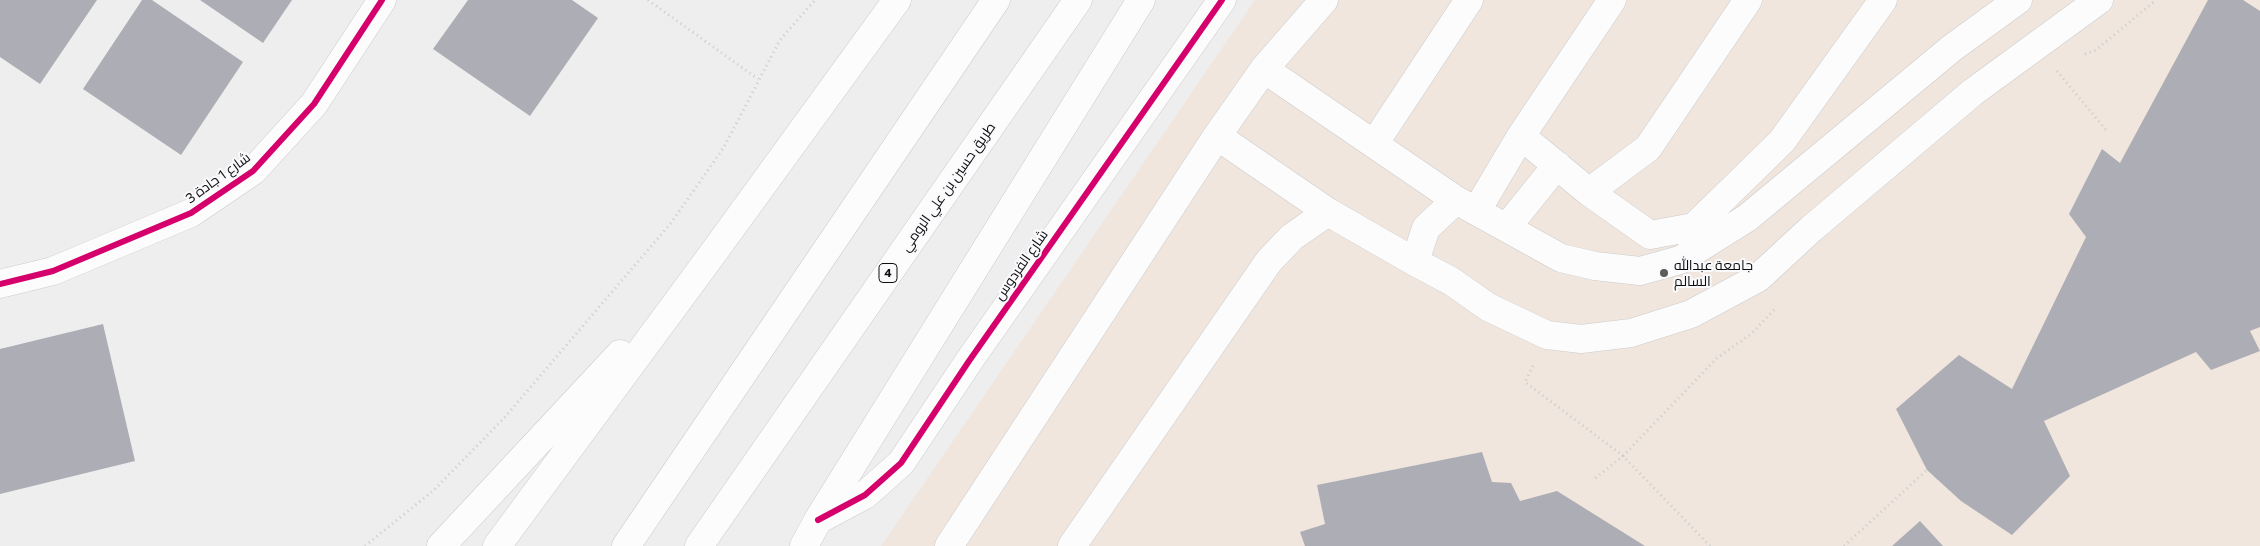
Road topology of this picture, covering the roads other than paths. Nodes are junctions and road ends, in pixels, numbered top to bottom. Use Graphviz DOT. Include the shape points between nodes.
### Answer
graph roads {
  1 [pos="382,0"];
  2 [pos="897,0"];
  3 [pos="996,0"];
  4 [pos="1078,0"];
  5 [pos="1141,0"];
  6 [pos="1222,0"];
  7 [pos="1324,0"];
  8 [pos="1469,0"];
  9 [pos="1612,0"];
  10 [pos="1748,0"];
  11 [pos="1884,0"];
  12 [pos="2018,0"];
  13 [pos="2098,0"];
  14 [pos="1264,69"];
  15 [pos="1217,136"];
  16 [pos="1521,136"];
  17 [pos="1374,144"];
  18 [pos="1557,165"];
  19 [pos="1589,192"];
  20 [pos="1466,205"];
  21 [pos="1328,212"];
  22 [pos="1507,227"];
  23 [pos="711,256"];
  24 [pos="1415,262"];
  25 [pos="0,284"];
  26 [pos="818,520"];
  27 [pos="441,546"];
  28 [pos="497,546"];
  29 [pos="626,546"];
  30 [pos="699,546"];
  31 [pos="804,546"];
  32 [pos="950,546"];
  33 [pos="1072,546"];
  1 -- 25 [label="main road, شارع 1 جادة 3" via="314,104 253,171 191,213 53,271"];
  2 -- 23 [label="main road"];
  3 -- 29 [label="main road"];
  4 -- 30 [label="main road, طريق حسين بن علي الرومي / 4"];
  5 -- 26 [label="main road"];
  6 -- 26 [label="main road, شارع الفردوس" via="901,463 865,495"];
  7 -- 14 [label="main road"];
  8 -- 17 [label="main road"];
  9 -- 16 [label="main road"];
  10 -- 19 [label="main road" via="1648,148"];
  11 -- 19 [label="main road" via="1782,141 1694,227 1650,235"];
  12 -- 22 [label="main road" via="1952,48 1747,218 1680,260 1640,271 1594,266 1562,258"];
  13 -- 24 [label="main road" via="1973,92 1810,229 1758,278 1691,314 1631,333 1581,339 1547,335 1488,307 1451,281"];
  14 -- 15 [label="main road"];
  14 -- 17 [label="main road"];
  15 -- 21 [label="main road"];
  15 -- 32 [label="main road"];
  16 -- 18 [label="main road"];
  16 -- 20 [label="main road"];
  17 -- 20 [label="main road"];
  18 -- 19 [label="main road"];
  18 -- 22 [label="main road"];
  20 -- 22 [label="main road"];
  20 -- 24 [label="main road" via="1426,228"];
  21 -- 24 [label="main road"];
  21 -- 33 [label="main road" via="1292,237 1269,261"];
  23 -- 27 [label="main road"];
  23 -- 28 [label="main road"];
  26 -- 31 [label="main road"];
}
